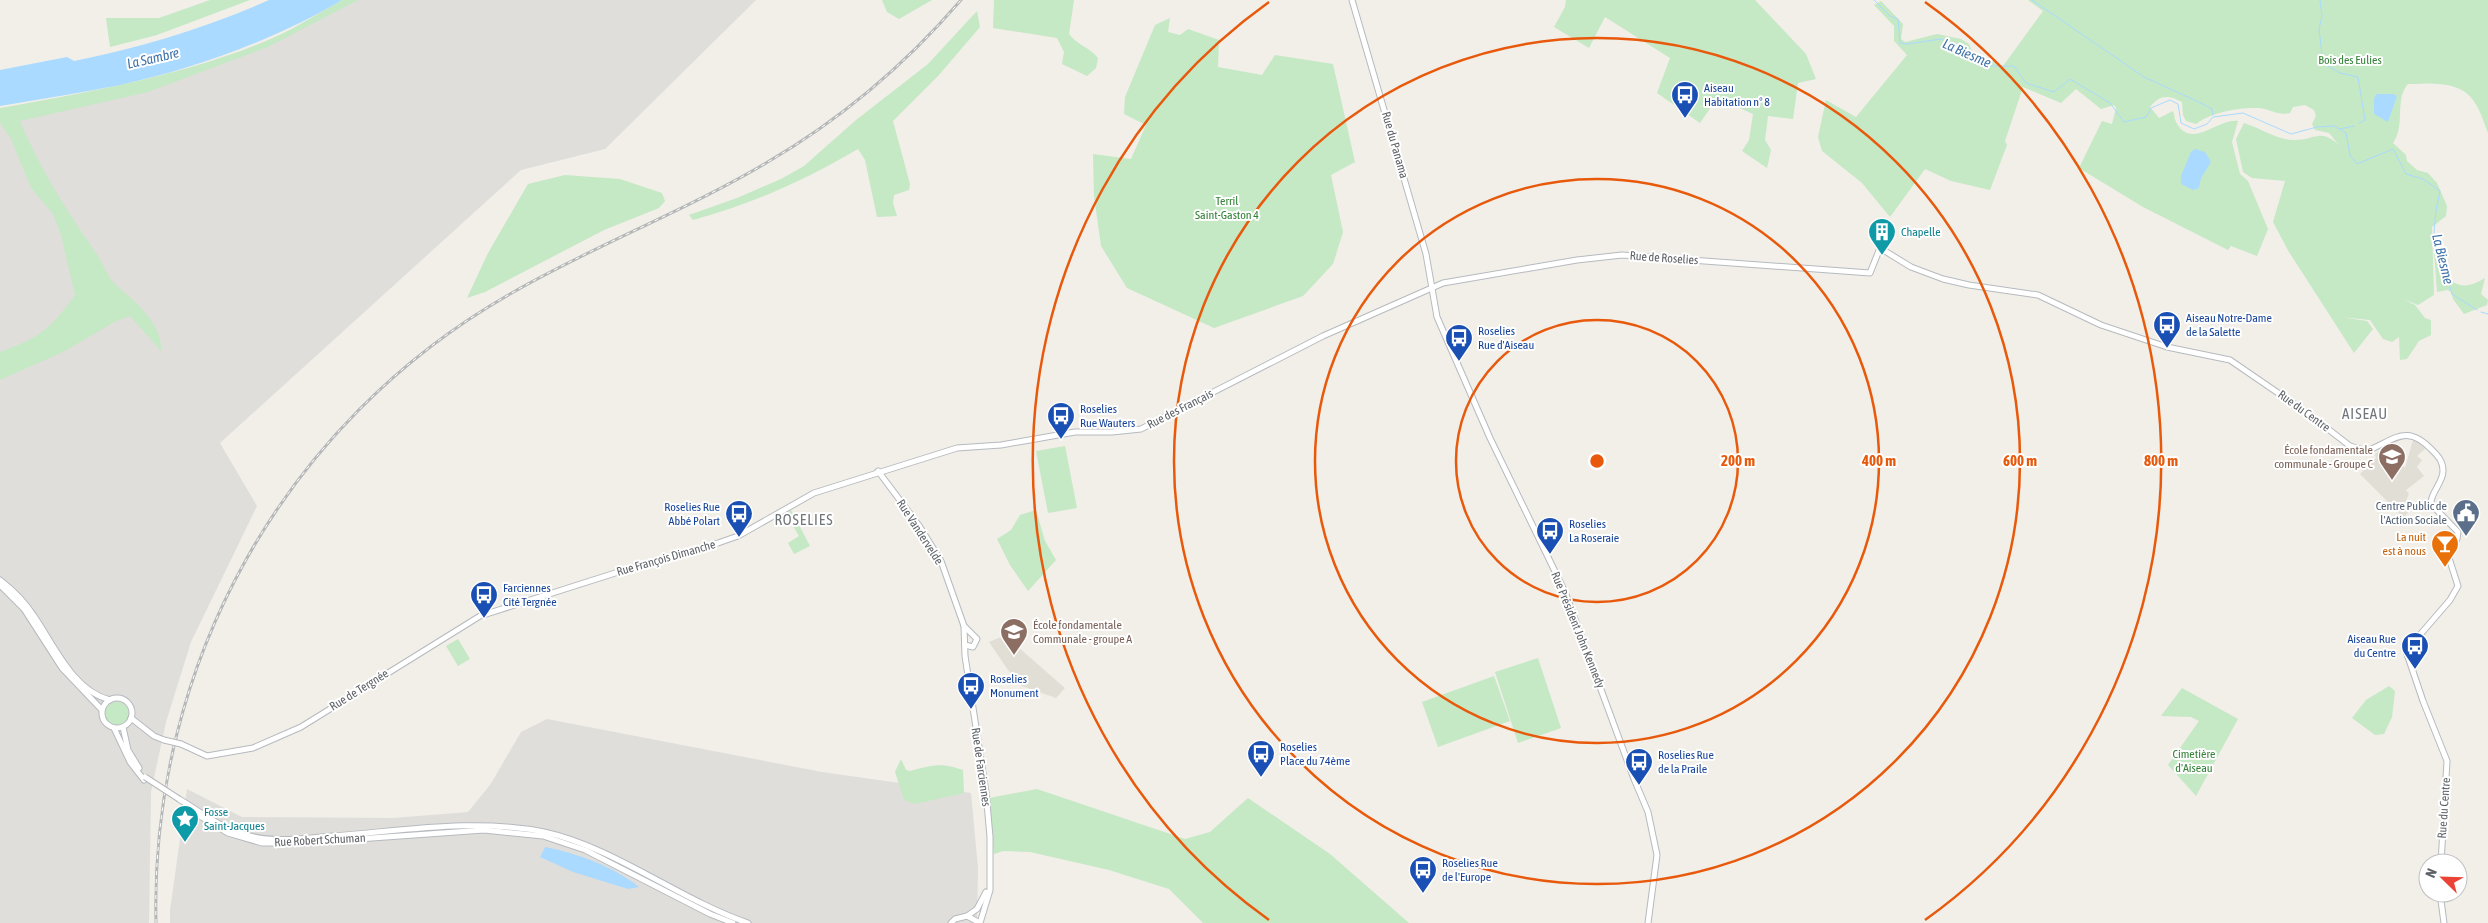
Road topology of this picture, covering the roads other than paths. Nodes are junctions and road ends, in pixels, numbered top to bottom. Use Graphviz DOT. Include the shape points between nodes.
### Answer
graph roads {
  1 [pos="1353,3"];
  2 [pos="1880,248"];
  3 [pos="1433,286"];
  4 [pos="878,471"];
  5 [pos="0,580"];
  6 [pos="0,585"];
  7 [pos="532,599"];
  8 [pos="964,626"];
  9 [pos="971,634"];
  10 [pos="964,638"];
  11 [pos="968,646"];
  12 [pos="110,700"];
  13 [pos="102,710"];
  14 [pos="131,718"];
  15 [pos="123,727"];
  16 [pos="114,728"];
  17 [pos="144,779"];
  18 [pos="484,828"];
  19 [pos="2442,853"];
  20 [pos="990,880"];
  21 [pos="2441,903"];
  22 [pos="967,916"];
  23 [pos="733,923"];
  24 [pos="748,923"];
  25 [pos="951,923"];
  26 [pos="980,923"];
  27 [pos="1648,923"];
  28 [pos="2444,923"];
  1 -- 3 [label="street, Rue du Panama"];
  2 -- 3 [label="street, Rue de Roselies" via="1870,273 1622,255 1478,276"];
  2 -- 19 [label="street, Rue du Centre" via="1911,267 1943,279 2038,296 2101,325 2168,347 2230,360 2350,446 2367,451 2408,434 2418,437 2432,450 2441,460 2443,471 2431,504 2458,532 2449,558 2458,586 2406,652 2447,761"];
  3 -- 4 [label="street, Rue des Français" via="1324,336 1141,429 1075,432 1001,445 957,448"];
  3 -- 27 [label="street, Rue Président John Kennedy" via="1437,317 1448,346 1565,592 1648,812 1657,856"];
  4 -- 7 [label="street, Rue François Dimanche" via="814,494 738,536"];
  4 -- 8 [label="street, Rue Vandervelde" via="941,561"];
  5 -- 12 [label="street" via="27,607 74,675 101,697"];
  6 -- 13 [label="street" via="24,609 62,668"];
  7 -- 14 [label="street, Rue de Tergnée, bridge" via="464,624 301,727 253,748 207,756 154,736"];
  8 -- 9 [label="street, Rue Vandervelde"];
  8 -- 10 [label="street, Rue Vandervelde"];
  9 -- 10 [label="street"];
  9 -- 11 [label="street" via="977,639 976,645"];
  10 -- 11 [label="street, Rue Vandervelde"];
  11 -- 20 [label="street, Rue de Farciennes" via="965,656 986,792"];
  12 -- 13 [label="street"];
  12 -- 14 [label="street" via="126,701 132,710"];
  13 -- 16 [label="street" via="103,719"];
  14 -- 15 [label="street"];
  15 -- 16 [label="street"];
  15 -- 17 [label="street, Rue Robert Schuman" via="128,750"];
  16 -- 17 [label="street, Rue Robert Schuman" via="130,762"];
  17 -- 18 [label="street, Rue Robert Schuman, bridge" via="228,833 262,843 302,843"];
  18 -- 23 [label="street" via="543,836 576,846"];
  18 -- 24 [label="street" via="532,830 569,839 714,910"];
  20 -- 22 [label="street, Rue de Farciennes" via="982,903"];
  20 -- 26 [label="street, Rue de Farciennes"];
  21 -- 28 [label="street"];
  22 -- 25 [label="street"];
  22 -- 26 [label="street"];
}
